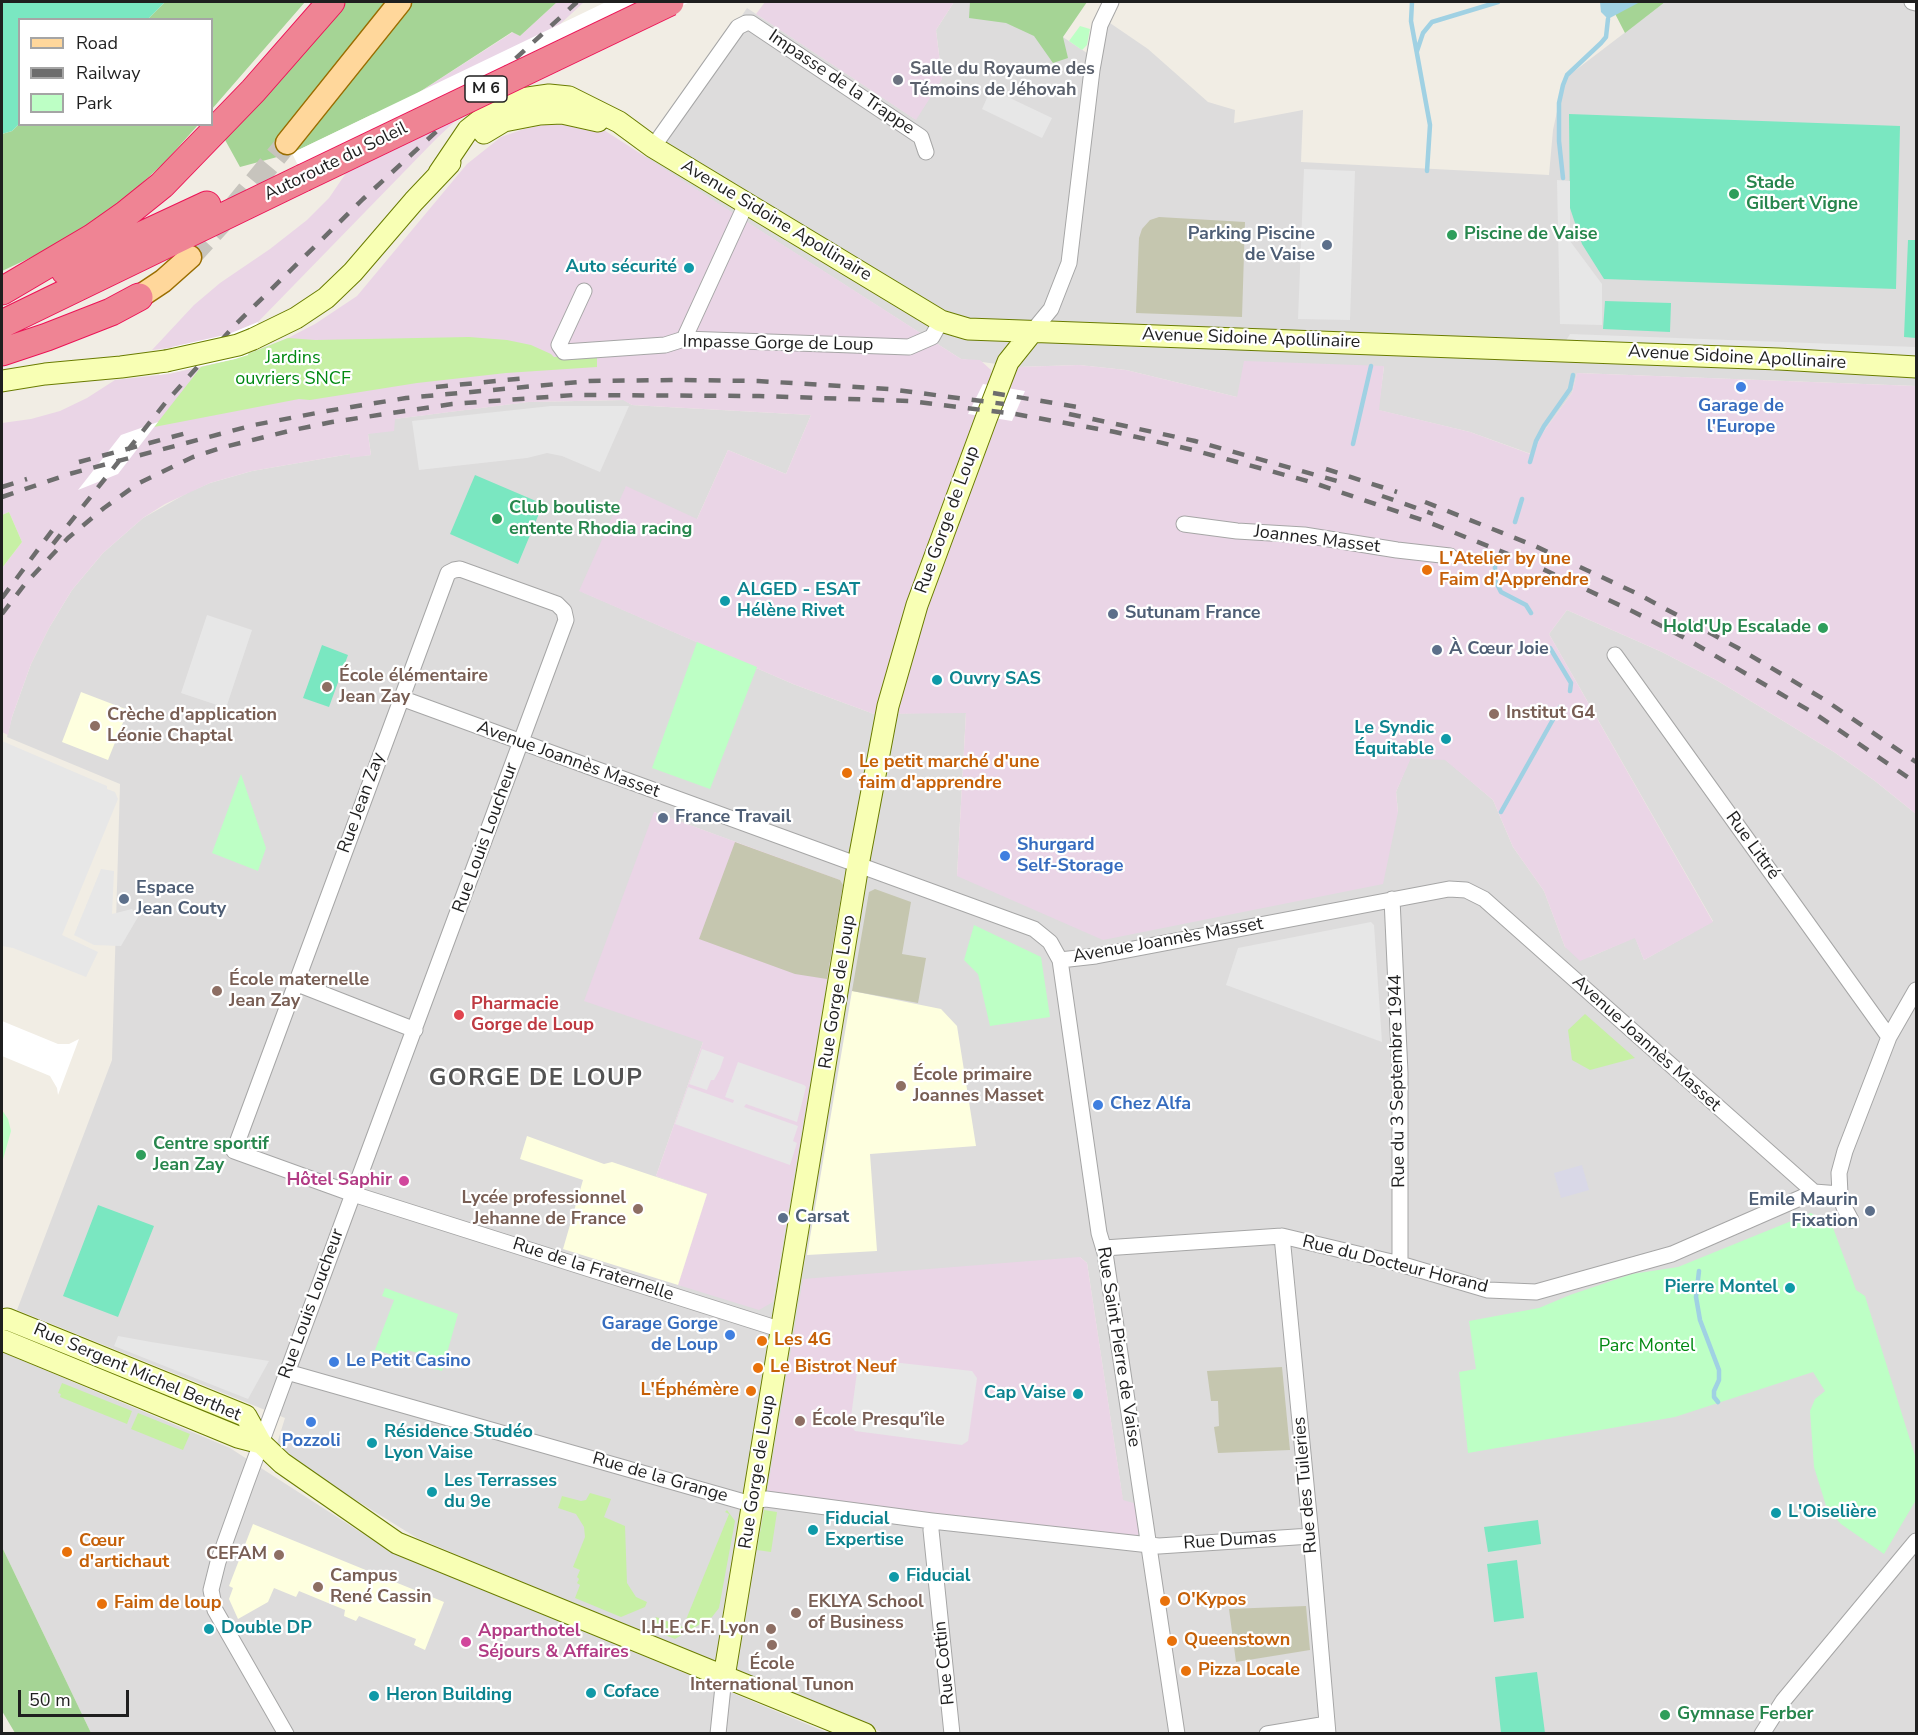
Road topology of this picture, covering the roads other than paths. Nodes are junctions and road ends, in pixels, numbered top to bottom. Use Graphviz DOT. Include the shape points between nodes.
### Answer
graph roads {
  1 [pos="331,2"];
  2 [pos="400,2"];
  3 [pos="626,2"];
  4 [pos="670,2"];
  5 [pos="1111,2"];
  6 [pos="1912,2"];
  7 [pos="1917,3"];
  8 [pos="645,142"];
  9 [pos="926,152"];
  10 [pos="295,162"];
  11 [pos="746,204"];
  12 [pos="190,257"];
  13 [pos="2,291"];
  14 [pos="584,291"];
  15 [pos="138,297"];
  16 [pos="2,299"];
  17 [pos="941,321"];
  18 [pos="2,324"];
  19 [pos="1032,332"];
  20 [pos="684,339"];
  21 [pos="2,352"];
  22 [pos="1917,367"];
  23 [pos="2,381"];
  24 [pos="1184,524"];
  25 [pos="1450,556"];
  26 [pos="564,611"];
  27 [pos="1615,655"];
  28 [pos="400,698"];
  29 [pos="521,743"];
  30 [pos="858,865"];
  31 [pos="1392,899"];
  32 [pos="1060,960"];
  33 [pos="295,983"];
  34 [pos="1917,990"];
  35 [pos="415,1029"];
  36 [pos="1889,1037"];
  37 [pos="234,1151"];
  38 [pos="1814,1192"];
  39 [pos="352,1194"];
  40 [pos="1840,1194"];
  41 [pos="1851,1220"];
  42 [pos="1282,1236"];
  43 [pos="1104,1248"];
  44 [pos="1400,1264"];
  45 [pos="2,1320"];
  46 [pos="782,1330"];
  47 [pos="2,1340"];
  48 [pos="287,1372"];
  49 [pos="261,1443"];
  50 [pos="754,1500"];
  51 [pos="932,1521"];
  52 [pos="1311,1536"];
  53 [pos="1917,1541"];
  54 [pos="1150,1545"];
  55 [pos="724,1677"];
  56 [pos="1327,1729"];
  57 [pos="1769,1730"];
  58 [pos="286,1734"];
  59 [pos="718,1734"];
  60 [pos="865,1734"];
  61 [pos="952,1734"];
  62 [pos="1177,1734"];
  63 [pos="1267,1734"];
  1 -- 13 [label="highway" via="253,91 162,185 92,238"];
  2 -- 10 [label="main road"];
  3 -- 10 [label="highway, Autoroute du Soleil / M 6"];
  4 -- 10 [label="highway, Autoroute du Soleil / M 6, bridge"];
  5 -- 19 [label="street" via="1100,25 1092,70 1069,263 1051,309"];
  6 -- 7 [label="street"];
  8 -- 9 [label="street, Impasse de la Trappe" via="738,27 751,23 921,137"];
  8 -- 11 [label="main road, Avenue Sidoine Apollinaire"];
  8 -- 23 [label="main road, Avenue Sidoine Apollinaire, bridge" via="619,122 569,97 521,99 493,110 468,130 439,173 353,272 326,298 290,322 238,345 166,361"];
  10 -- 16 [label="highway, Autoroute du Soleil / M 6"];
  10 -- 18 [label="highway, Autoroute du Soleil / M 6"];
  11 -- 17 [label="main road, Avenue Sidoine Apollinaire"];
  11 -- 20 [label="street"];
  12 -- 15 [label="main road"];
  14 -- 20 [label="street, Impasse Gorge de Loup" via="559,345 564,352 665,345"];
  15 -- 21 [label="highway" via="111,312"];
  17 -- 19 [label="main road, Avenue Sidoine Apollinaire" via="968,329"];
  17 -- 20 [label="street, Impasse Gorge de Loup" via="932,337 909,347"];
  19 -- 22 [label="main road, Avenue Sidoine Apollinaire" via="1779,358"];
  19 -- 30 [label="main road, Rue Gorge de Loup" via="1008,362 916,605 888,706"];
  24 -- 25 [label="street, Joannes Masset" via="1304,535"];
  26 -- 28 [label="street, Rue Jean Zay" via="557,604 460,569 448,573"];
  26 -- 29 [label="street, Rue Louis Loucheur" via="566,620"];
  27 -- 36 [label="street, Rue Littré"];
  28 -- 29 [label="street, Avenue Joannès Masset"];
  28 -- 33 [label="street, Rue Jean Zay"];
  29 -- 30 [label="street, Avenue Joannès Masset"];
  29 -- 35 [label="street, Rue Louis Loucheur"];
  30 -- 32 [label="street, Avenue Joannès Masset" via="1034,929 1050,942"];
  30 -- 46 [label="main road, Rue Gorge de Loup"];
  31 -- 32 [label="street, Avenue Joannès Masset"];
  31 -- 38 [label="street, Avenue Joannès Masset" via="1449,889 1466,890 1484,899"];
  31 -- 44 [label="street, Rue du 3 Septembre 1944" via="1400,1073"];
  32 -- 43 [label="street, Rue Saint Pierre de Vaise"];
  33 -- 35 [label="street"];
  33 -- 37 [label="street, Rue Jean Zay"];
  34 -- 36 [label="street"];
  35 -- 39 [label="street, Rue Louis Loucheur"];
  36 -- 40 [label="street" via="1845,1151 1839,1173"];
  37 -- 39 [label="street, Rue de la Fraternelle"];
  38 -- 40 [label="street"];
  38 -- 44 [label="street, Rue du Docteur Horand" via="1672,1254 1536,1292 1488,1290"];
  39 -- 46 [label="street, Rue de la Fraternelle"];
  39 -- 48 [label="street, Rue Louis Loucheur"];
  40 -- 41 [label="street"];
  42 -- 43 [label="street, Rue du Docteur Horand"];
  42 -- 44 [label="street, Rue du Docteur Horand"];
  42 -- 52 [label="street, Rue des Tuileries"];
  43 -- 54 [label="street, Rue Saint Pierre de Vaise"];
  45 -- 49 [label="main road, Rue Sergent Michel Berthet" via="246,1416"];
  46 -- 50 [label="main road, Rue Gorge de Loup"];
  47 -- 49 [label="main road, Rue Sergent Michel Berthet"];
  48 -- 49 [label="street, Rue Louis Loucheur"];
  48 -- 50 [label="street, Rue de la Grange" via="744,1502"];
  49 -- 55 [label="main road, Rue Sergent Michel Berthet" via="282,1463 397,1543"];
  49 -- 58 [label="street, Rue Louis Loucheur" via="211,1590 215,1610"];
  50 -- 51 [label="street, Rue de la Grange"];
  50 -- 55 [label="main road, Rue Gorge de Loup"];
  51 -- 54 [label="street, Rue de la Grange"];
  51 -- 61 [label="street, Rue Cottin"];
  52 -- 54 [label="street, Rue Dumas"];
  52 -- 56 [label="street, Rue des Tuileries"];
  53 -- 57 [label="street" via="1783,1701"];
  54 -- 62 [label="street, Rue Saint Pierre de Vaise"];
  55 -- 59 [label="street"];
  55 -- 60 [label="main road, Rue Sergent Michel Berthet"];
  56 -- 63 [label="street"];
}
